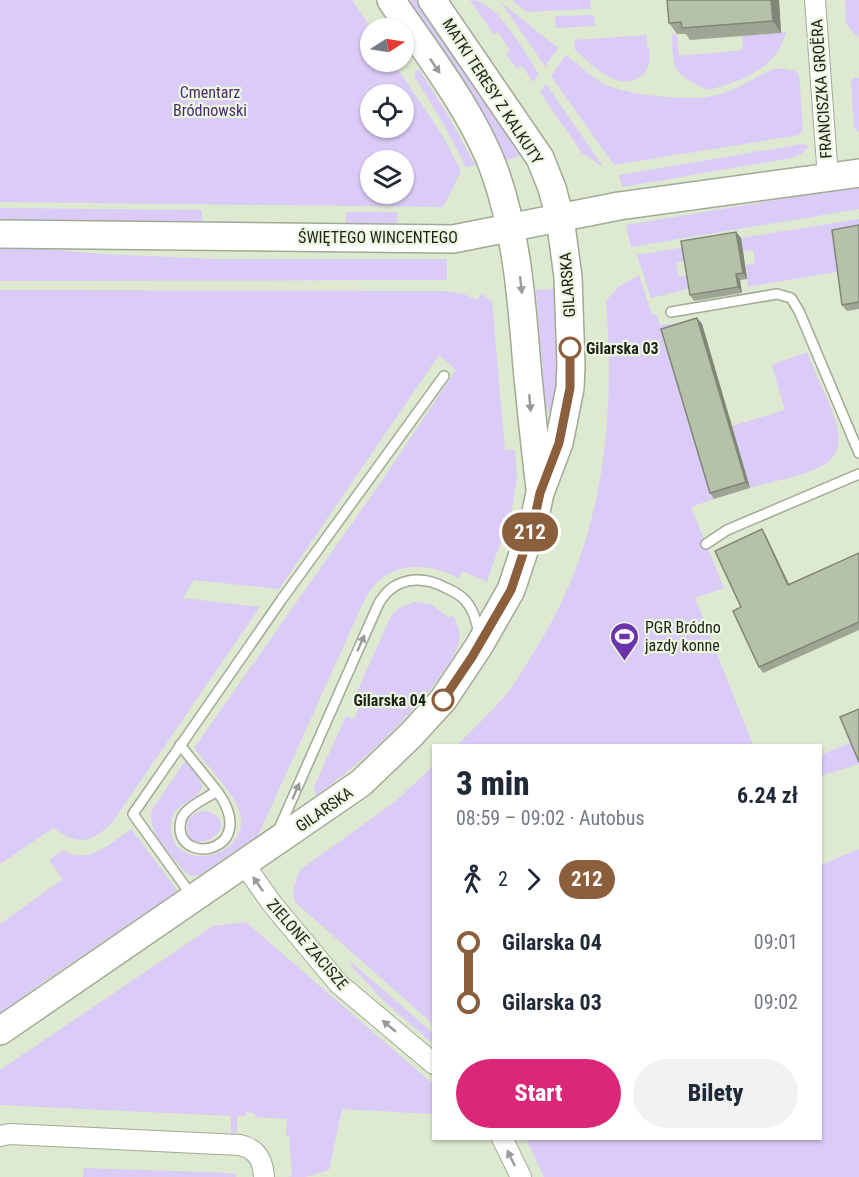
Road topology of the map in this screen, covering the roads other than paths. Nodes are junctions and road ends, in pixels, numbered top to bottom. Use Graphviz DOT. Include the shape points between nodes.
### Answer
graph roads {
  1 [pos="391,0"];
  2 [pos="432,0"];
  3 [pos="815,0"];
  4 [pos="859,173"];
  5 [pos="828,178"];
  6 [pos="560,218"];
  7 [pos="509,228"];
  8 [pos="0,234"];
  9 [pos="671,312"];
  10 [pos="444,376"];
  11 [pos="859,453"];
  12 [pos="859,474"];
  13 [pos="540,493"];
  14 [pos="706,544"];
  15 [pos="479,646"];
  16 [pos="180,745"];
  17 [pos="217,791"];
  18 [pos="273,844"];
  19 [pos="244,864"];
  20 [pos="194,898"];
  21 [pos="0,1031"];
  22 [pos="432,1062"];
  23 [pos="0,1136"];
  24 [pos="503,1140"];
  25 [pos="264,1177"];
  26 [pos="520,1177"];
  1 -- 7 [label="street, MATKI TERESY Z KALKUTY, one-way" via="481,139 496,174"];
  2 -- 6 [label="street, MATKI TERESY Z KALKUTY" via="540,158"];
  3 -- 5 [label="street, FRANCISZKA GROËRA"];
  4 -- 5 [label="street, ŚWIĘTEGO WINCENTEGO"];
  5 -- 6 [label="street, ŚWIĘTEGO WINCENTEGO"];
  6 -- 7 [label="street, ŚWIĘTEGO WINCENTEGO"];
  6 -- 13 [label="street, GILARSKA" via="568,277 570,388 559,443"];
  7 -- 8 [label="street, ŚWIĘTEGO WINCENTEGO" via="441,239"];
  7 -- 13 [label="street, GILARSKA, one-way" via="520,280"];
  9 -- 11 [label="lane" via="777,294 790,298"];
  10 -- 16 [label="lane"];
  12 -- 14 [label="lane" via="727,530"];
  13 -- 15 [label="street, GILARSKA" via="511,590"];
  15 -- 18 [label="street, GILARSKA" via="443,700 385,761 361,783"];
  18 -- 15 [label="lane, one-way" via="378,604 388,590 416,579 439,584 457,594 473,612"];
  16 -- 17 [label="lane"];
  16 -- 20 [label="lane" via="134,814"];
  17 -- 17 [label="lane" via="183,814 180,832 187,846 208,848 229,833 230,814"];
  18 -- 19 [label="street, GILARSKA"];
  19 -- 20 [label="street, GILARSKA"];
  22 -- 19 [label="street, ZIELONE ZACISZE, one-way" via="339,984"];
  20 -- 21 [label="street, GILARSKA"];
  23 -- 25 [label="street" via="240,1145 256,1152"];
  26 -- 24 [label="street, one-way"];
}
